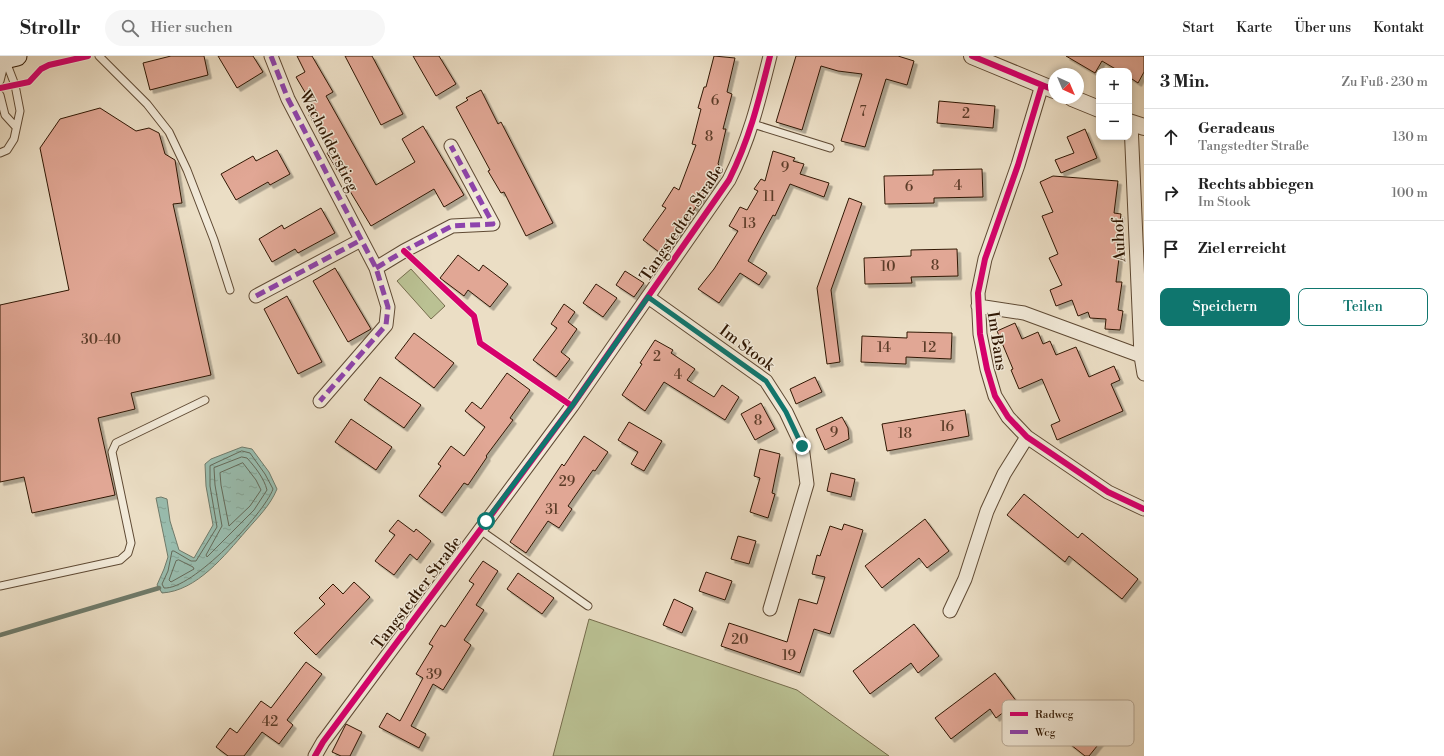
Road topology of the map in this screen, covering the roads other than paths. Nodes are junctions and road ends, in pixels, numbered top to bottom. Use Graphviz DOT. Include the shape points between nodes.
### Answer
graph roads {
  1 [pos="99,56"];
  2 [pos="271,56"];
  3 [pos="770,56"];
  4 [pos="972,56"];
  5 [pos="7,58"];
  6 [pos="0,81"];
  7 [pos="1048,88"];
  8 [pos="0,95"];
  9 [pos="1084,103"];
  10 [pos="1096,108"];
  11 [pos="753,124"];
  12 [pos="1135,124"];
  13 [pos="15,126"];
  14 [pos="451,146"];
  15 [pos="830,148"];
  16 [pos="0,153"];
  17 [pos="362,240"];
  18 [pos="376,268"];
  19 [pos="230,290"];
  20 [pos="256,296"];
  21 [pos="648,297"];
  22 [pos="978,306"];
  23 [pos="1142,356"];
  24 [pos="1144,374"];
  25 [pos="204,400"];
  26 [pos="320,400"];
  27 [pos="1027,437"];
  28 [pos="1144,509"];
  29 [pos="480,530"];
  30 [pos="0,586"];
  31 [pos="588,606"];
  32 [pos="770,609"];
  33 [pos="950,611"];
  34 [pos="315,756"];
  1 -- 19 [label="lane" via="147,104 169,132 209,226"];
  2 -- 17 [label="street, Wacholderstieg" via="288,99"];
  3 -- 11 [label="street, Tangstedter Straße"];
  4 -- 7 [label="street"];
  5 -- 6 [label="lane"];
  5 -- 13 [label="lane" via="20,111"];
  7 -- 22 [label="street, Im Bans" via="985,259"];
  8 -- 13 [label="lane" via="5,115"];
  9 -- 10 [label="street"];
  11 -- 15 [label="lane"];
  11 -- 21 [label="street, Tangstedter Straße" via="729,180"];
  12 -- 23 [label="street, Auhof"];
  13 -- 16 [label="lane" via="14,139 7,150"];
  14 -- 18 [label="street" via="493,224 452,226"];
  17 -- 18 [label="street, Wacholderstieg"];
  17 -- 20 [label="street"];
  18 -- 26 [label="street, Wacholderstieg" via="388,307 386,325"];
  21 -- 29 [label="street, Tangstedter Straße" via="572,406"];
  21 -- 32 [label="street, Im Stook" via="766,381 786,412 802,446 807,484"];
  22 -- 23 [label="street" via="1024,313"];
  22 -- 27 [label="street, Im Bans" via="980,334 995,396 1008,417"];
  23 -- 24 [label="street, Auhof"];
  25 -- 30 [label="lane" via="116,443 112,452 131,544 128,553 120,560"];
  27 -- 28 [label="street, Im Bans" via="1108,492"];
  27 -- 33 [label="street" via="1004,474 987,511 965,579"];
  29 -- 31 [label="lane"];
  29 -- 34 [label="street, Tangstedter Straße" via="327,736"];
}
